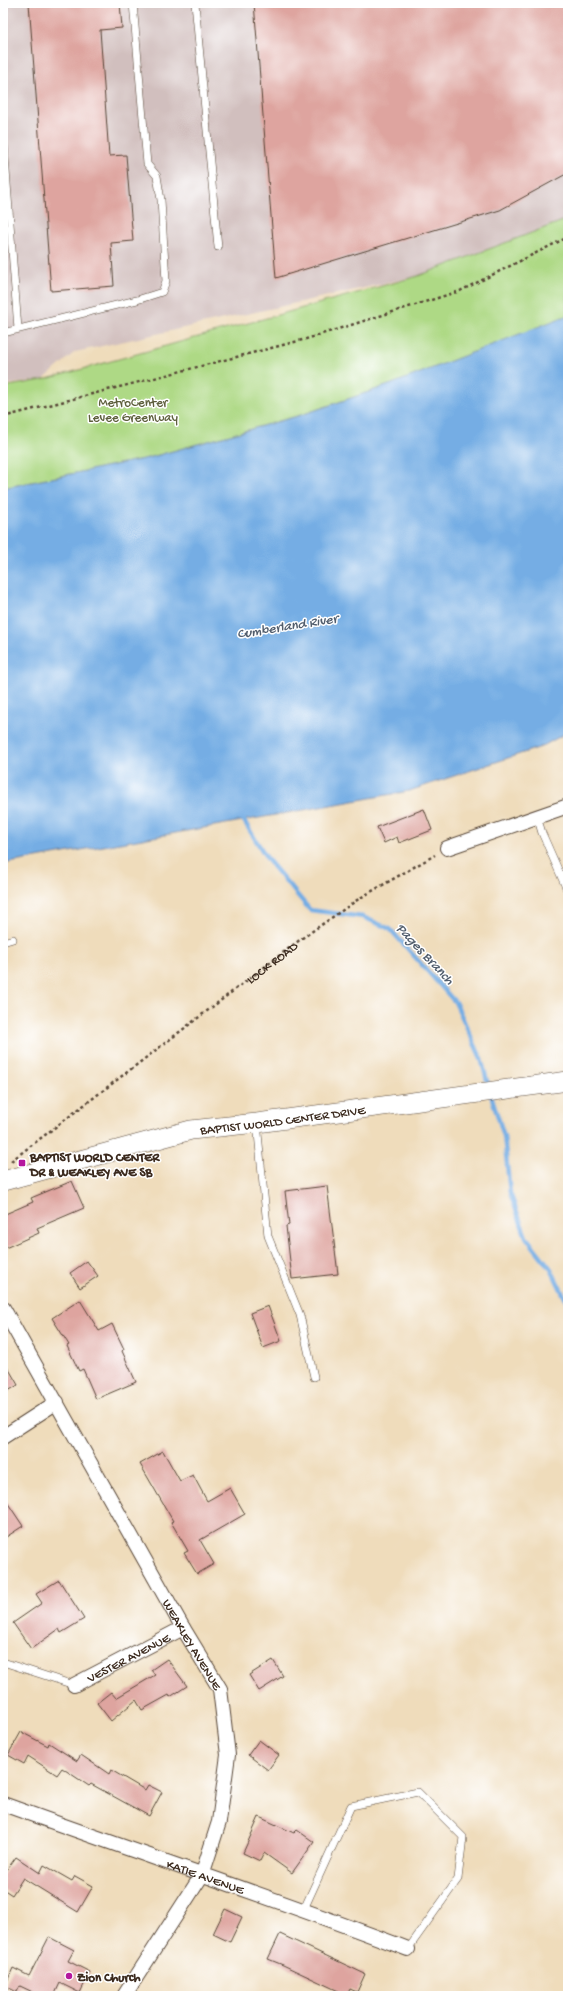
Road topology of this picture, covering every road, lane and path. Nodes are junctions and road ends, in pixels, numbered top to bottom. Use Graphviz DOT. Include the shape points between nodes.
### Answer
graph roads {
  1 [pos="133,3"];
  2 [pos="195,3"];
  3 [pos="3,121"];
  4 [pos="4,144"];
  5 [pos="568,237"];
  6 [pos="218,247"];
  7 [pos="18,329"];
  8 [pos="3,333"];
  9 [pos="3,417"];
  10 [pos="568,806"];
  11 [pos="537,816"];
  12 [pos="447,848"];
  13 [pos="568,892"];
  14 [pos="13,939"];
  15 [pos="3,942"];
  16 [pos="568,1081"];
  17 [pos="257,1123"];
  18 [pos="5,1172"];
  19 [pos="3,1308"];
  20 [pos="314,1377"];
  21 [pos="57,1402"];
  22 [pos="3,1437"];
  23 [pos="183,1628"];
  24 [pos="3,1662"];
  25 [pos="74,1685"];
  26 [pos="3,1804"];
  27 [pos="202,1875"];
  28 [pos="304,1910"];
  29 [pos="408,1949"];
  30 [pos="124,1996"];
  1 -- 7 [label="lane" via="147,164 157,176 161,200 166,281 162,292"];
  2 -- 6 [label="lane"];
  3 -- 4 [label="lane"];
  4 -- 7 [label="lane"];
  5 -- 9 [label="path" via="460,291 306,339"];
  7 -- 8 [label="lane"];
  10 -- 11 [label="street"];
  11 -- 12 [label="street"];
  11 -- 13 [label="lane"];
  12 -- 18 [label="path, LOCK ROAD" via="360,898 301,939"];
  14 -- 15 [label="lane"];
  16 -- 17 [label="street, BAPTIST WORLD CENTER DRIVE"];
  17 -- 18 [label="street, BAPTIST WORLD CENTER DRIVE" via="191,1130"];
  17 -- 20 [label="lane" via="268,1236 300,1315"];
  19 -- 21 [label="street, WEAKLEY AVENUE"];
  21 -- 22 [label="street"];
  21 -- 23 [label="street, WEAKLEY AVENUE"];
  23 -- 25 [label="street, VESTER AVENUE"];
  23 -- 27 [label="street, WEAKLEY AVENUE" via="220,1689 228,1755 219,1822"];
  24 -- 25 [label="lane"];
  26 -- 27 [label="street, KATIE AVENUE"];
  27 -- 28 [label="street, KATIE AVENUE"];
  27 -- 30 [label="street, WEAKLEY AVENUE"];
  28 -- 29 [label="street, KATIE AVENUE"];
  28 -- 29 [label="lane" via="351,1806 418,1792 463,1837 458,1879"];
}
